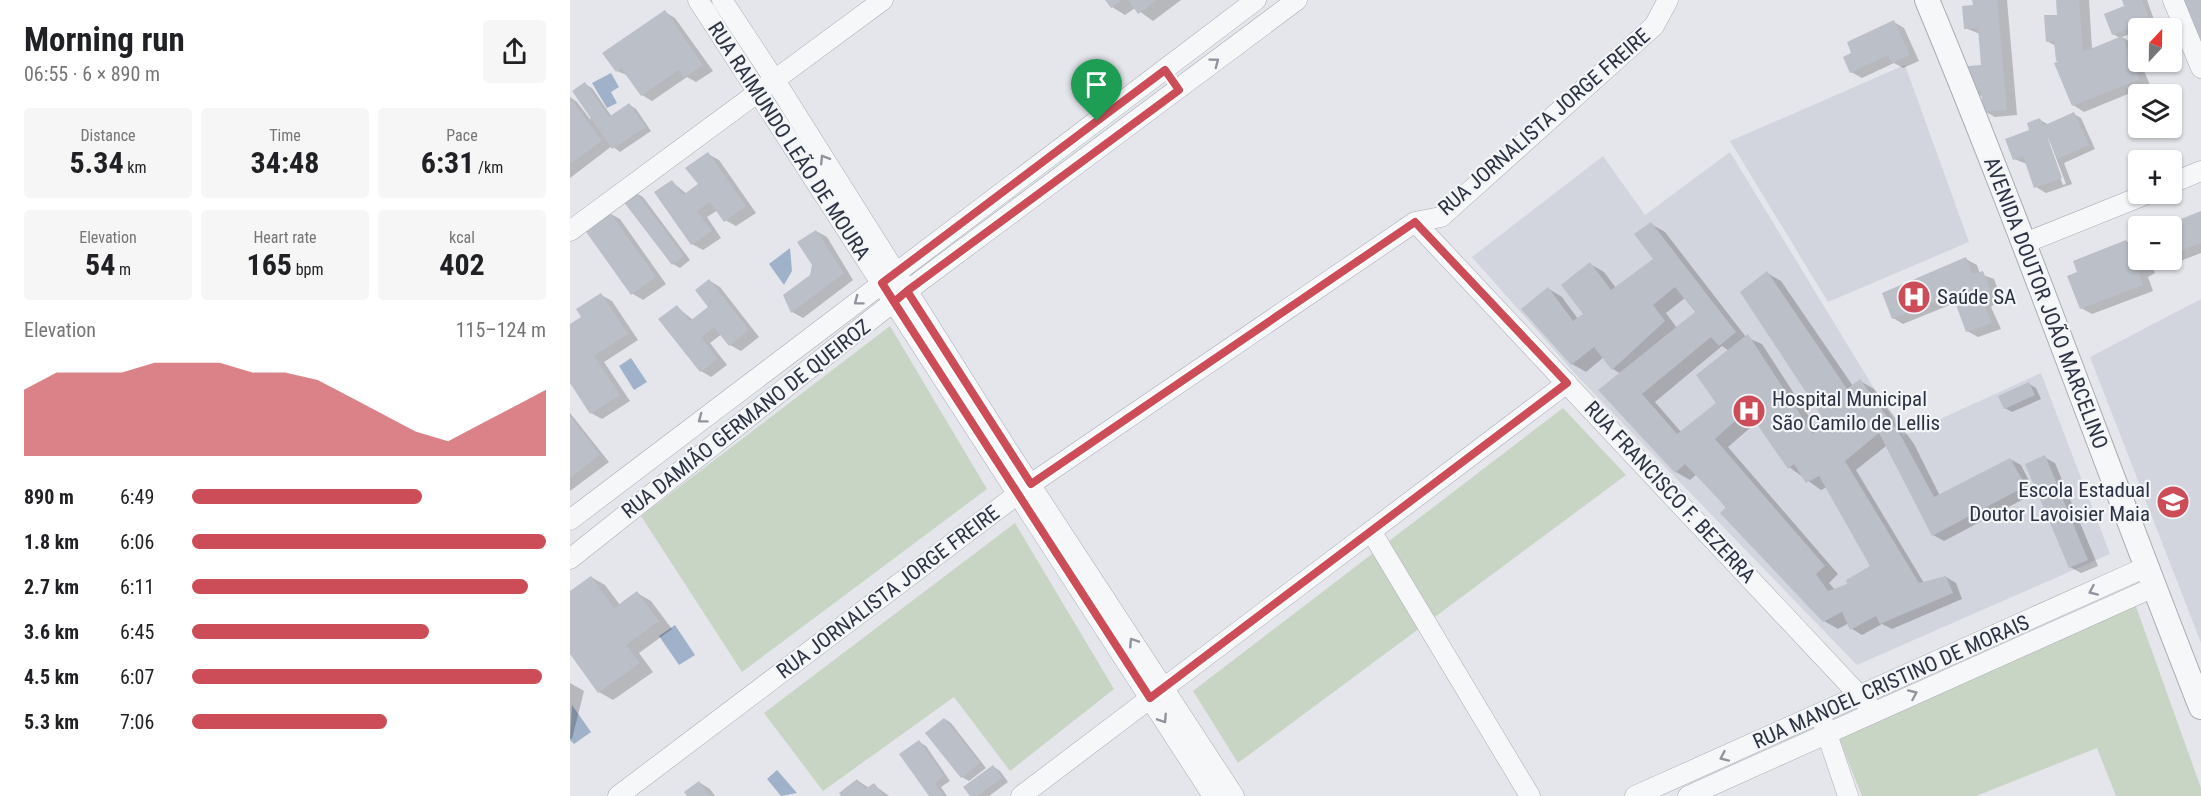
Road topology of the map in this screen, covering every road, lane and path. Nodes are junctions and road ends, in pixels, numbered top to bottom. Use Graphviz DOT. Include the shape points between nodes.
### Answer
graph roads {
  1 [pos="698,0"];
  2 [pos="722,0"];
  3 [pos="883,0"];
  4 [pos="1256,0"];
  5 [pos="1297,0"];
  6 [pos="1668,0"];
  7 [pos="1927,0"];
  8 [pos="2173,0"];
  9 [pos="2201,68"];
  10 [pos="1165,70"];
  11 [pos="774,79"];
  12 [pos="1179,90"];
  13 [pos="756,93"];
  14 [pos="2201,171"];
  15 [pos="2182,179"];
  16 [pos="2128,201"];
  17 [pos="1415,222"];
  18 [pos="570,231"];
  19 [pos="2025,243"];
  20 [pos="888,278"];
  21 [pos="900,297"];
  22 [pos="1567,383"];
  23 [pos="1025,490"];
  24 [pos="570,520"];
  25 [pos="1371,531"];
  26 [pos="570,559"];
  27 [pos="2150,577"];
  28 [pos="1156,693"];
  29 [pos="1868,704"];
  30 [pos="2201,707"];
  31 [pos="1817,726"];
  32 [pos="618,796"];
  33 [pos="1021,796"];
  34 [pos="1214,796"];
  35 [pos="1234,796"];
  36 [pos="1530,796"];
  37 [pos="1635,796"];
  38 [pos="1688,796"];
  39 [pos="1834,796"];
  40 [pos="1848,796"];
  1 -- 13 [label="street, RUA RAIMUNDO LEÃO DE MOURA"];
  2 -- 11 [label="street, RUA RAIMUNDO LEÃO DE MOURA"];
  3 -- 11 [label="street"];
  4 -- 10 [label="street, RUA DAMIÃO GERMANO DE QUEIROZ"];
  12 -- 5 [label="street, RUA DAMIÃO GERMANO DE QUEIROZ, one-way"];
  6 -- 17 [label="street, RUA JORNALISTA JORGE FREIRE" via="1654,26 1441,217"];
  7 -- 19 [label="street, AVENIDA DOUTOR JOÃO MARCELINO"];
  8 -- 9 [label="street"];
  10 -- 12 [label="street"];
  10 -- 20 [label="street, RUA DAMIÃO GERMANO DE QUEIROZ"];
  11 -- 13 [label="street"];
  20 -- 11 [label="street, RUA RAIMUNDO LEÃO DE MOURA, one-way"];
  12 -- 21 [label="street, RUA DAMIÃO GERMANO DE QUEIROZ"];
  13 -- 18 [label="street"];
  13 -- 20 [label="street, RUA RAIMUNDO LEÃO DE MOURA"];
  14 -- 15 [label="street"];
  16 -- 19 [label="street"];
  17 -- 22 [label="street, RUA FRANCISCO F. BEZERRA"];
  17 -- 23 [label="street, RUA JORNALISTA JORGE FREIRE"];
  19 -- 27 [label="street, AVENIDA DOUTOR JOÃO MARCELINO"];
  20 -- 21 [label="street, RUA RAIMUNDO LEÃO DE MOURA"];
  20 -- 24 [label="street, RUA DAMIÃO GERMANO DE QUEIROZ, one-way"];
  21 -- 23 [label="street, RUA RAIMUNDO LEÃO DE MOURA"];
  21 -- 26 [label="street, RUA DAMIÃO GERMANO DE QUEIROZ"];
  22 -- 25 [label="street"];
  22 -- 29 [label="street, RUA FRANCISCO F. BEZERRA"];
  23 -- 28 [label="street, RUA RAIMUNDO LEÃO DE MOURA"];
  23 -- 32 [label="street, RUA JORNALISTA JORGE FREIRE"];
  25 -- 28 [label="street"];
  25 -- 36 [label="street"];
  27 -- 29 [label="street, RUA MANOEL CRISTINO DE MORAIS"];
  27 -- 30 [label="street, AVENIDA DOUTOR JOÃO MARCELINO"];
  28 -- 33 [label="street"];
  28 -- 34 [label="street, RUA RAIMUNDO LEÃO DE MOURA, one-way"];
  28 -- 35 [label="street, RUA RAIMUNDO LEÃO DE MOURA"];
  29 -- 31 [label="street, RUA MANOEL CRISTINO DE MORAIS"];
  31 -- 37 [label="street, RUA MANOEL CRISTINO DE MORAIS, one-way"];
  31 -- 38 [label="street, RUA MANOEL CRISTINO DE MORAIS"];
  31 -- 39 [label="street"];
  31 -- 40 [label="street"];
}
